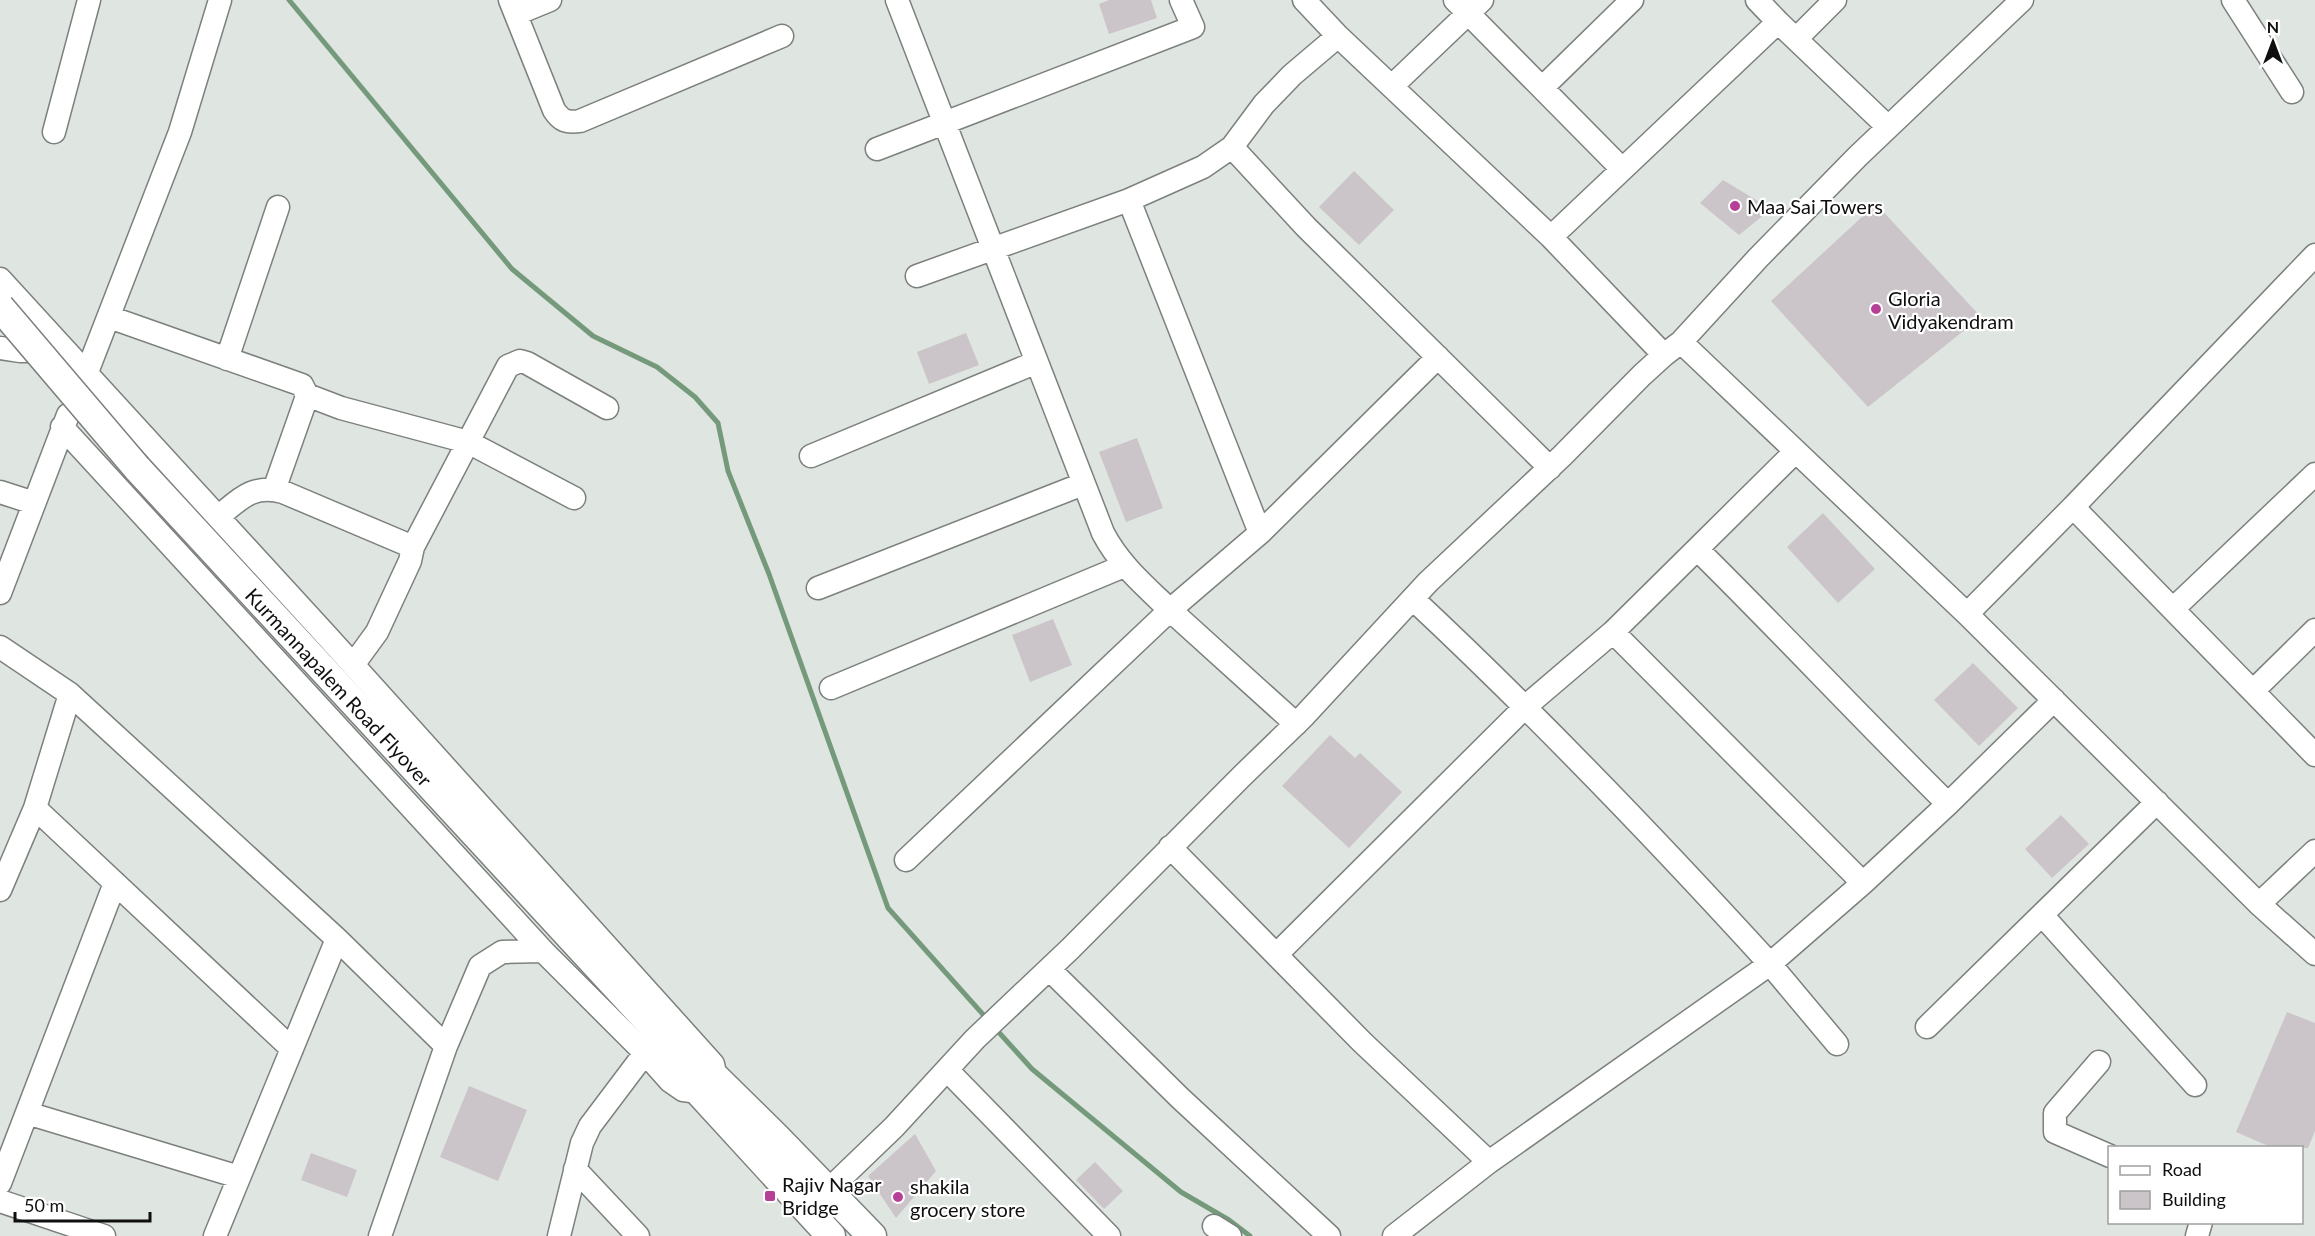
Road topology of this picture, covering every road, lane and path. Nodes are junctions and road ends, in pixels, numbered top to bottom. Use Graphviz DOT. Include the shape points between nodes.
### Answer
graph roads {
  1 [pos="89,0"];
  2 [pos="220,0"];
  3 [pos="550,0"];
  4 [pos="897,0"];
  5 [pos="1181,0"];
  6 [pos="1304,0"];
  7 [pos="1632,0"];
  8 [pos="1757,0"];
  9 [pos="1835,0"];
  10 [pos="2022,0"];
  11 [pos="2233,0"];
  12 [pos="1468,4"];
  13 [pos="513,7"];
  14 [pos="1778,22"];
  15 [pos="782,36"];
  16 [pos="1338,36"];
  17 [pos="1797,38"];
  18 [pos="1392,86"];
  19 [pos="1542,88"];
  20 [pos="2292,92"];
  21 [pos="944,122"];
  22 [pos="1888,127"];
  23 [pos="54,132"];
  24 [pos="1232,147"];
  25 [pos="877,149"];
  26 [pos="1622,169"];
  27 [pos="1129,200"];
  28 [pos="278,207"];
  29 [pos="1551,237"];
  30 [pos="994,248"];
  31 [pos="2315,255"];
  32 [pos="917,276"];
  33 [pos="0,279"];
  34 [pos="0,307"];
  35 [pos="109,317"];
  36 [pos="0,348"];
  37 [pos="1672,348"];
  38 [pos="65,350"];
  39 [pos="1438,357"];
  40 [pos="227,359"];
  41 [pos="1037,362"];
  42 [pos="87,374"];
  43 [pos="307,395"];
  44 [pos="607,408"];
  45 [pos="62,427"];
  46 [pos="468,442"];
  47 [pos="1795,452"];
  48 [pos="810,456"];
  49 [pos="1550,468"];
  50 [pos="2315,474"];
  51 [pos="1083,484"];
  52 [pos="274,490"];
  53 [pos="0,492"];
  54 [pos="574,498"];
  55 [pos="34,503"];
  56 [pos="2073,507"];
  57 [pos="218,517"];
  58 [pos="1260,533"];
  59 [pos="413,547"];
  60 [pos="1697,549"];
  61 [pos="1124,566"];
  62 [pos="818,588"];
  63 [pos="0,593"];
  64 [pos="1413,599"];
  65 [pos="2173,609"];
  66 [pos="1170,610"];
  67 [pos="1967,614"];
  68 [pos="2315,630"];
  69 [pos="1613,632"];
  70 [pos="0,647"];
  71 [pos="353,665"];
  72 [pos="831,688"];
  73 [pos="2253,692"];
  74 [pos="70,694"];
  75 [pos="2054,700"];
  76 [pos="1526,706"];
  77 [pos="1296,724"];
  78 [pos="2315,755"];
  79 [pos="2157,802"];
  80 [pos="1948,804"];
  81 [pos="35,808"];
  82 [pos="1170,847"];
  83 [pos="2315,851"];
  84 [pos="906,860"];
  85 [pos="114,883"];
  86 [pos="1863,883"];
  87 [pos="0,890"];
  88 [pos="2259,904"];
  89 [pos="2042,915"];
  90 [pos="337,939"];
  91 [pos="543,951"];
  92 [pos="1277,954"];
  93 [pos="2315,954"];
  94 [pos="1770,964"];
  95 [pos="1049,969"];
  96 [pos="1928,1027"];
  97 [pos="1837,1044"];
  98 [pos="447,1046"];
  99 [pos="292,1049"];
  100 [pos="645,1053"];
  101 [pos="2099,1062"];
  102 [pos="948,1071"];
  103 [pos="707,1085"];
  104 [pos="2195,1085"];
  105 [pos="27,1113"];
  106 [pos="2108,1156"];
  107 [pos="1489,1162"];
  108 [pos="575,1169"];
  109 [pos="239,1177"];
  110 [pos="0,1183"];
  111 [pos="828,1191"];
  112 [pos="0,1201"];
  113 [pos="807,1209"];
  114 [pos="104,1236"];
  115 [pos="215,1236"];
  116 [pos="380,1236"];
  117 [pos="560,1236"];
  118 [pos="638,1236"];
  119 [pos="831,1236"];
  120 [pos="872,1236"];
  121 [pos="1109,1236"];
  122 [pos="1329,1236"];
  123 [pos="1394,1236"];
  1 -- 23 [label="street"];
  2 -- 35 [label="street" via="180,132"];
  3 -- 13 [label="street"];
  4 -- 21 [label="street"];
  5 -- 21 [label="street" via="1193,27"];
  6 -- 16 [label="street"];
  7 -- 19 [label="street"];
  8 -- 14 [label="street"];
  9 -- 17 [label="street"];
  10 -- 22 [label="street"];
  11 -- 20 [label="street"];
  12 -- 18 [label="street"];
  12 -- 19 [label="street"];
  13 -- 15 [label="street" via="554,110 569,123"];
  14 -- 17 [label="street"];
  14 -- 26 [label="street"];
  16 -- 18 [label="street"];
  16 -- 24 [label="street" via="1264,104"];
  17 -- 22 [label="street"];
  18 -- 29 [label="street"];
  19 -- 26 [label="street"];
  21 -- 25 [label="street"];
  21 -- 30 [label="street"];
  22 -- 37 [label="street"];
  24 -- 27 [label="street" via="1203,167"];
  24 -- 39 [label="street" via="1306,228"];
  26 -- 29 [label="street"];
  27 -- 30 [label="street"];
  27 -- 58 [label="street"];
  28 -- 40 [label="street"];
  29 -- 37 [label="street"];
  30 -- 32 [label="street"];
  30 -- 41 [label="street"];
  31 -- 56 [label="street"];
  33 -- 38 [label="street"];
  34 -- 103 [label="main road, Kurmannapalem Road Flyover, bridge" via="136,468"];
  35 -- 40 [label="street"];
  35 -- 42 [label="street"];
  36 -- 38 [label="street"];
  37 -- 47 [label="street"];
  37 -- 49 [label="street"];
  38 -- 42 [label="street"];
  39 -- 49 [label="street"];
  39 -- 58 [label="street"];
  40 -- 43 [label="street" via="302,385"];
  41 -- 48 [label="street"];
  41 -- 51 [label="street"];
  42 -- 45 [label="street"];
  42 -- 57 [label="street"];
  43 -- 46 [label="street"];
  43 -- 52 [label="street"];
  44 -- 46 [label="street" via="527,363 513,362"];
  45 -- 55 [label="street"];
  45 -- 91 [label="street"];
  46 -- 54 [label="street"];
  46 -- 59 [label="street"];
  47 -- 60 [label="street"];
  47 -- 67 [label="street"];
  49 -- 64 [label="street"];
  50 -- 65 [label="street"];
  51 -- 61 [label="street" via="1103,533"];
  51 -- 62 [label="street"];
  52 -- 57 [label="street" via="246,494"];
  52 -- 59 [label="street"];
  53 -- 55 [label="street"];
  55 -- 63 [label="street"];
  56 -- 65 [label="street"];
  56 -- 67 [label="street"];
  57 -- 71 [label="street"];
  58 -- 66 [label="street"];
  59 -- 71 [label="street" via="384,618"];
  60 -- 69 [label="street"];
  60 -- 80 [label="street"];
  61 -- 66 [label="street"];
  61 -- 72 [label="street"];
  64 -- 76 [label="street"];
  64 -- 77 [label="street"];
  65 -- 73 [label="street"];
  66 -- 77 [label="street"];
  66 -- 84 [label="street"];
  67 -- 75 [label="street"];
  68 -- 73 [label="street"];
  69 -- 76 [label="street"];
  69 -- 86 [label="street"];
  70 -- 74 [label="street"];
  71 -- 103 [label="street" via="713,1064"];
  73 -- 78 [label="street"];
  74 -- 81 [label="street"];
  74 -- 90 [label="street"];
  75 -- 79 [label="street"];
  75 -- 80 [label="street"];
  76 -- 92 [label="street"];
  76 -- 94 [label="street" via="1657,840"];
  77 -- 82 [label="street"];
  79 -- 88 [label="street"];
  79 -- 89 [label="street"];
  80 -- 86 [label="street"];
  81 -- 85 [label="street"];
  81 -- 87 [label="street"];
  82 -- 92 [label="street"];
  82 -- 95 [label="street"];
  83 -- 88 [label="street"];
  85 -- 99 [label="street"];
  85 -- 105 [label="street"];
  86 -- 94 [label="street"];
  88 -- 93 [label="street"];
  89 -- 96 [label="street"];
  89 -- 104 [label="street"];
  90 -- 98 [label="street"];
  90 -- 99 [label="street"];
  91 -- 98 [label="street" via="502,952 480,966"];
  91 -- 100 [label="street"];
  92 -- 107 [label="street" via="1362,1042"];
  94 -- 97 [label="street"];
  94 -- 107 [label="street"];
  95 -- 102 [label="street" via="975,1039"];
  95 -- 122 [label="street"];
  98 -- 116 [label="street"];
  99 -- 109 [label="street"];
  100 -- 103 [label="street" via="683,1090"];
  100 -- 108 [label="street" via="590,1126"];
  101 -- 106 [label="street" via="2055,1113 2055,1132"];
  102 -- 111 [label="street"];
  102 -- 121 [label="street"];
  103 -- 111 [label="main road"];
  103 -- 113 [label="main road"];
  105 -- 109 [label="street"];
  105 -- 110 [label="street"];
  107 -- 123 [label="street"];
  108 -- 117 [label="street"];
  108 -- 118 [label="street"];
  109 -- 115 [label="street"];
  111 -- 113 [label="street"];
  111 -- 120 [label="main road"];
  112 -- 114 [label="street"];
  113 -- 119 [label="main road"];
}
